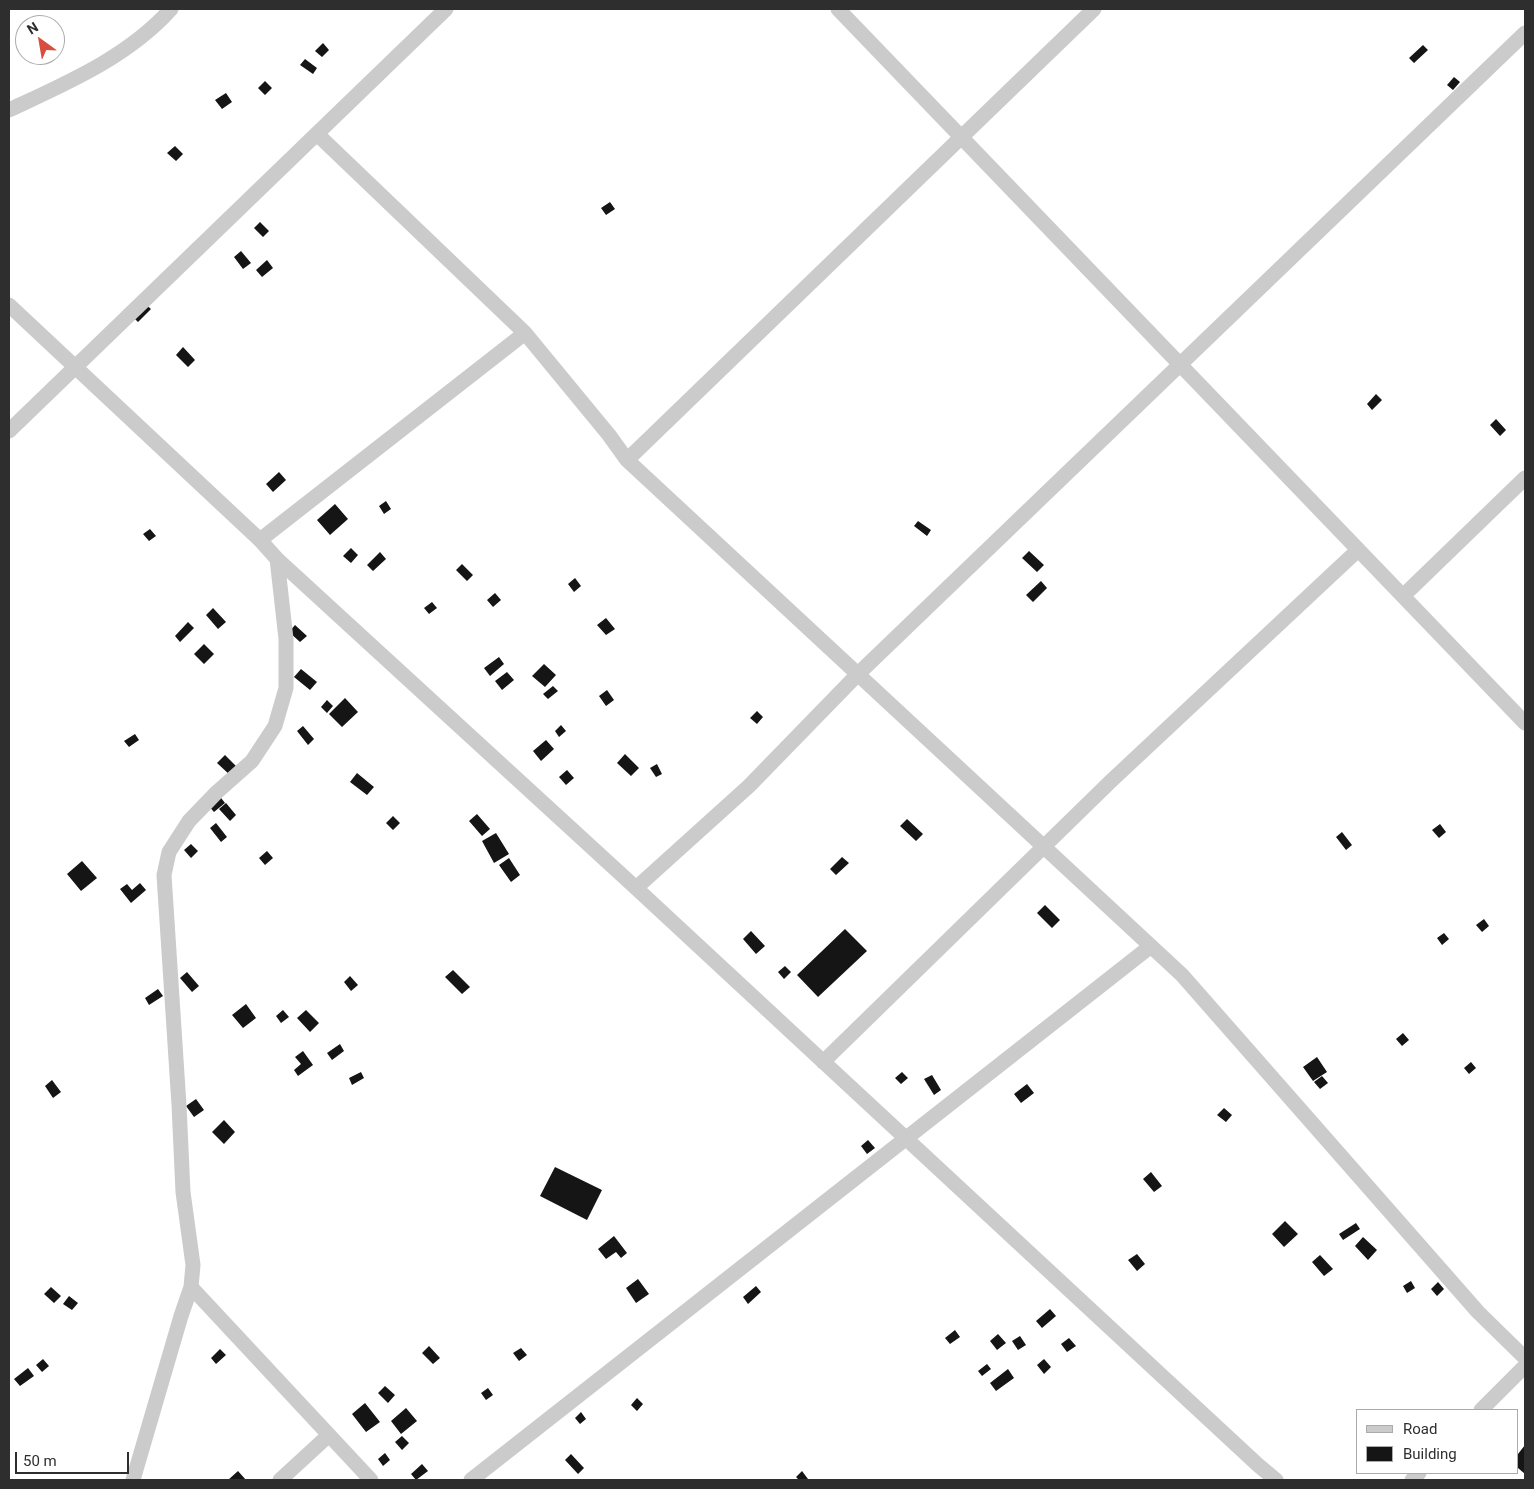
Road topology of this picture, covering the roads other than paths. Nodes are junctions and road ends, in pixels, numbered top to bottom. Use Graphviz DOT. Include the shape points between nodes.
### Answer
graph roads {
  1 [pos="172,9"];
  2 [pos="446,9"];
  3 [pos="838,9"];
  4 [pos="1094,9"];
  5 [pos="1525,33"];
  6 [pos="9,110"];
  7 [pos="317,134"];
  8 [pos="961,137"];
  9 [pos="9,305"];
  10 [pos="525,333"];
  11 [pos="1180,364"];
  12 [pos="75,368"];
  13 [pos="9,431"];
  14 [pos="627,460"];
  15 [pos="1525,478"];
  16 [pos="260,540"];
  17 [pos="1358,550"];
  18 [pos="277,559"];
  19 [pos="1404,596"];
  20 [pos="858,674"];
  21 [pos="1525,723"];
  22 [pos="1044,847"];
  23 [pos="636,888"];
  24 [pos="1151,946"];
  25 [pos="823,1062"];
  26 [pos="906,1139"];
  27 [pos="191,1286"];
  28 [pos="1525,1358"];
  29 [pos="1525,1366"];
  30 [pos="1482,1409"];
  31 [pos="329,1435"];
  32 [pos="133,1480"];
  33 [pos="280,1480"];
  34 [pos="371,1480"];
  35 [pos="471,1480"];
  36 [pos="1276,1480"];
  1 -- 6 [label="street" via="158,24 110,60"];
  2 -- 7 [label="street"];
  3 -- 8 [label="street"];
  4 -- 8 [label="street"];
  5 -- 11 [label="street"];
  7 -- 10 [label="street"];
  7 -- 12 [label="street"];
  8 -- 11 [label="street"];
  8 -- 14 [label="street"];
  9 -- 12 [label="street"];
  10 -- 14 [label="street"];
  10 -- 16 [label="street"];
  11 -- 17 [label="street"];
  11 -- 20 [label="street"];
  12 -- 13 [label="street"];
  12 -- 16 [label="street"];
  14 -- 20 [label="street"];
  15 -- 19 [label="street"];
  16 -- 18 [label="street"];
  17 -- 19 [label="street"];
  17 -- 22 [label="street"];
  18 -- 23 [label="street"];
  18 -- 27 [label="street" via="286,639 286,688 275,726 252,761 189,821 169,852 164,875 182,1192 193,1265"];
  19 -- 21 [label="street"];
  20 -- 22 [label="street"];
  20 -- 23 [label="street" via="749,786"];
  22 -- 24 [label="street"];
  22 -- 25 [label="street"];
  23 -- 25 [label="street"];
  24 -- 26 [label="street"];
  24 -- 28 [label="street" via="1182,975 1478,1312"];
  25 -- 26 [label="street"];
  26 -- 35 [label="street"];
  26 -- 36 [label="street"];
  27 -- 31 [label="street"];
  27 -- 32 [label="street"];
  29 -- 30 [label="street"];
  31 -- 33 [label="street"];
  31 -- 34 [label="street"];
}
